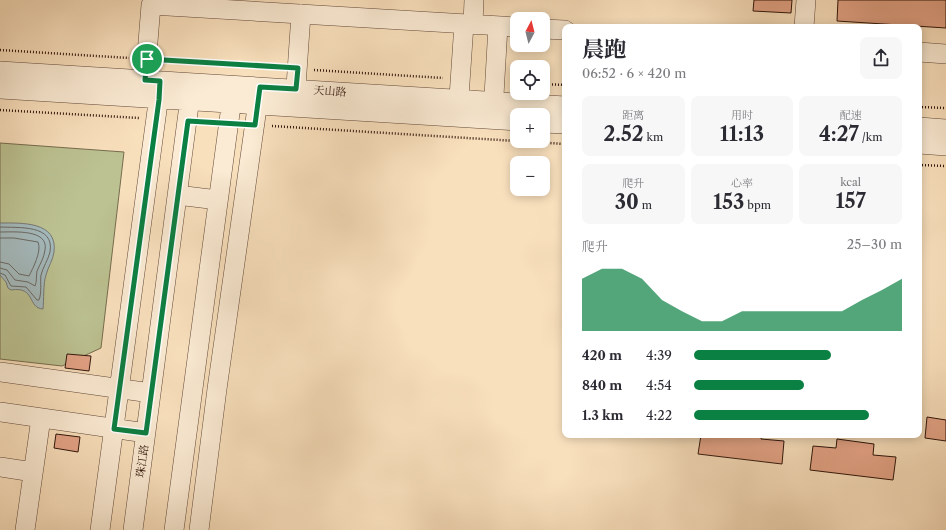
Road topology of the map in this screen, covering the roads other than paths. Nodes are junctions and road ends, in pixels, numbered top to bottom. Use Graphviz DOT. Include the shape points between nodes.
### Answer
graph roads {
  1 [pos="474,0"];
  2 [pos="806,0"];
  3 [pos="145,2"];
  4 [pos="301,14"];
  5 [pos="468,24"];
  6 [pos="804,24"];
  7 [pos="498,26"];
  8 [pos="510,27"];
  9 [pos="550,29"];
  10 [pos="562,30"];
  11 [pos="922,52"];
  12 [pos="946,54"];
  13 [pos="0,71"];
  14 [pos="153,80"];
  15 [pos="192,83"];
  16 [pos="234,85"];
  17 [pos="260,87"];
  18 [pos="0,89"];
  19 [pos="296,89"];
  20 [pos="151,99"];
  21 [pos="460,99"];
  22 [pos="494,101"];
  23 [pos="190,102"];
  24 [pos="231,104"];
  25 [pos="258,106"];
  26 [pos="562,106"];
  27 [pos="295,108"];
  28 [pos="458,118"];
  29 [pos="493,120"];
  30 [pos="510,121"];
  31 [pos="550,123"];
  32 [pos="562,124"];
  33 [pos="922,127"];
  34 [pos="946,129"];
  35 [pos="922,144"];
  36 [pos="946,146"];
  37 [pos="178,195"];
  38 [pos="218,200"];
  39 [pos="0,372"];
  40 [pos="119,388"];
  41 [pos="151,393"];
  42 [pos="0,412"];
  43 [pos="41,418"];
  44 [pos="114,429"];
  45 [pos="146,433"];
  46 [pos="0,467"];
  47 [pos="33,472"];
  48 [pos="26,530"];
  49 [pos="100,530"];
  50 [pos="133,530"];
  51 [pos="174,530"];
  52 [pos="200,530"];
  1 -- 5 [label="street"];
  2 -- 6 [label="street"];
  3 -- 4 [label="street"];
  3 -- 14 [label="street" via="147,59"];
  4 -- 5 [label="street"];
  4 -- 19 [label="street"];
  5 -- 7 [label="street"];
  5 -- 21 [label="street"];
  7 -- 8 [label="street"];
  7 -- 22 [label="street"];
  9 -- 10 [label="street"];
  11 -- 12 [label="street"];
  13 -- 14 [label="street, 天山路"];
  14 -- 15 [label="street, 天山路"];
  14 -- 20 [label="street"];
  15 -- 16 [label="street, 天山路"];
  15 -- 23 [label="street, 珠江路"];
  16 -- 17 [label="street, 天山路"];
  16 -- 24 [label="street"];
  17 -- 19 [label="street, 天山路"];
  17 -- 25 [label="street"];
  18 -- 20 [label="street, 天山路"];
  19 -- 21 [label="street, 天山路"];
  19 -- 27 [label="street"];
  20 -- 23 [label="street, 天山路"];
  20 -- 40 [label="street" via="156,119"];
  21 -- 22 [label="street, 天山路"];
  21 -- 28 [label="street"];
  22 -- 26 [label="street, 天山路"];
  22 -- 29 [label="street"];
  23 -- 24 [label="street, 天山路"];
  23 -- 37 [label="street, 珠江路"];
  24 -- 25 [label="street, 天山路"];
  24 -- 38 [label="street"];
  25 -- 27 [label="street, 天山路"];
  25 -- 52 [label="street" via="217,389"];
  27 -- 28 [label="street, 天山路"];
  28 -- 29 [label="street, 天山路"];
  29 -- 30 [label="street, 天山路"];
  31 -- 32 [label="street"];
  33 -- 34 [label="street"];
  35 -- 36 [label="street"];
  37 -- 38 [label="street"];
  37 -- 41 [label="street, 珠江路"];
  38 -- 51 [label="street"];
  39 -- 40 [label="street"];
  40 -- 41 [label="street"];
  40 -- 44 [label="street"];
  41 -- 45 [label="street, 珠江路"];
  42 -- 43 [label="street"];
  43 -- 44 [label="street"];
  43 -- 47 [label="street"];
  44 -- 45 [label="street"];
  44 -- 49 [label="street"];
  45 -- 50 [label="street, 珠江路"];
  46 -- 47 [label="street"];
  47 -- 48 [label="street"];
}
